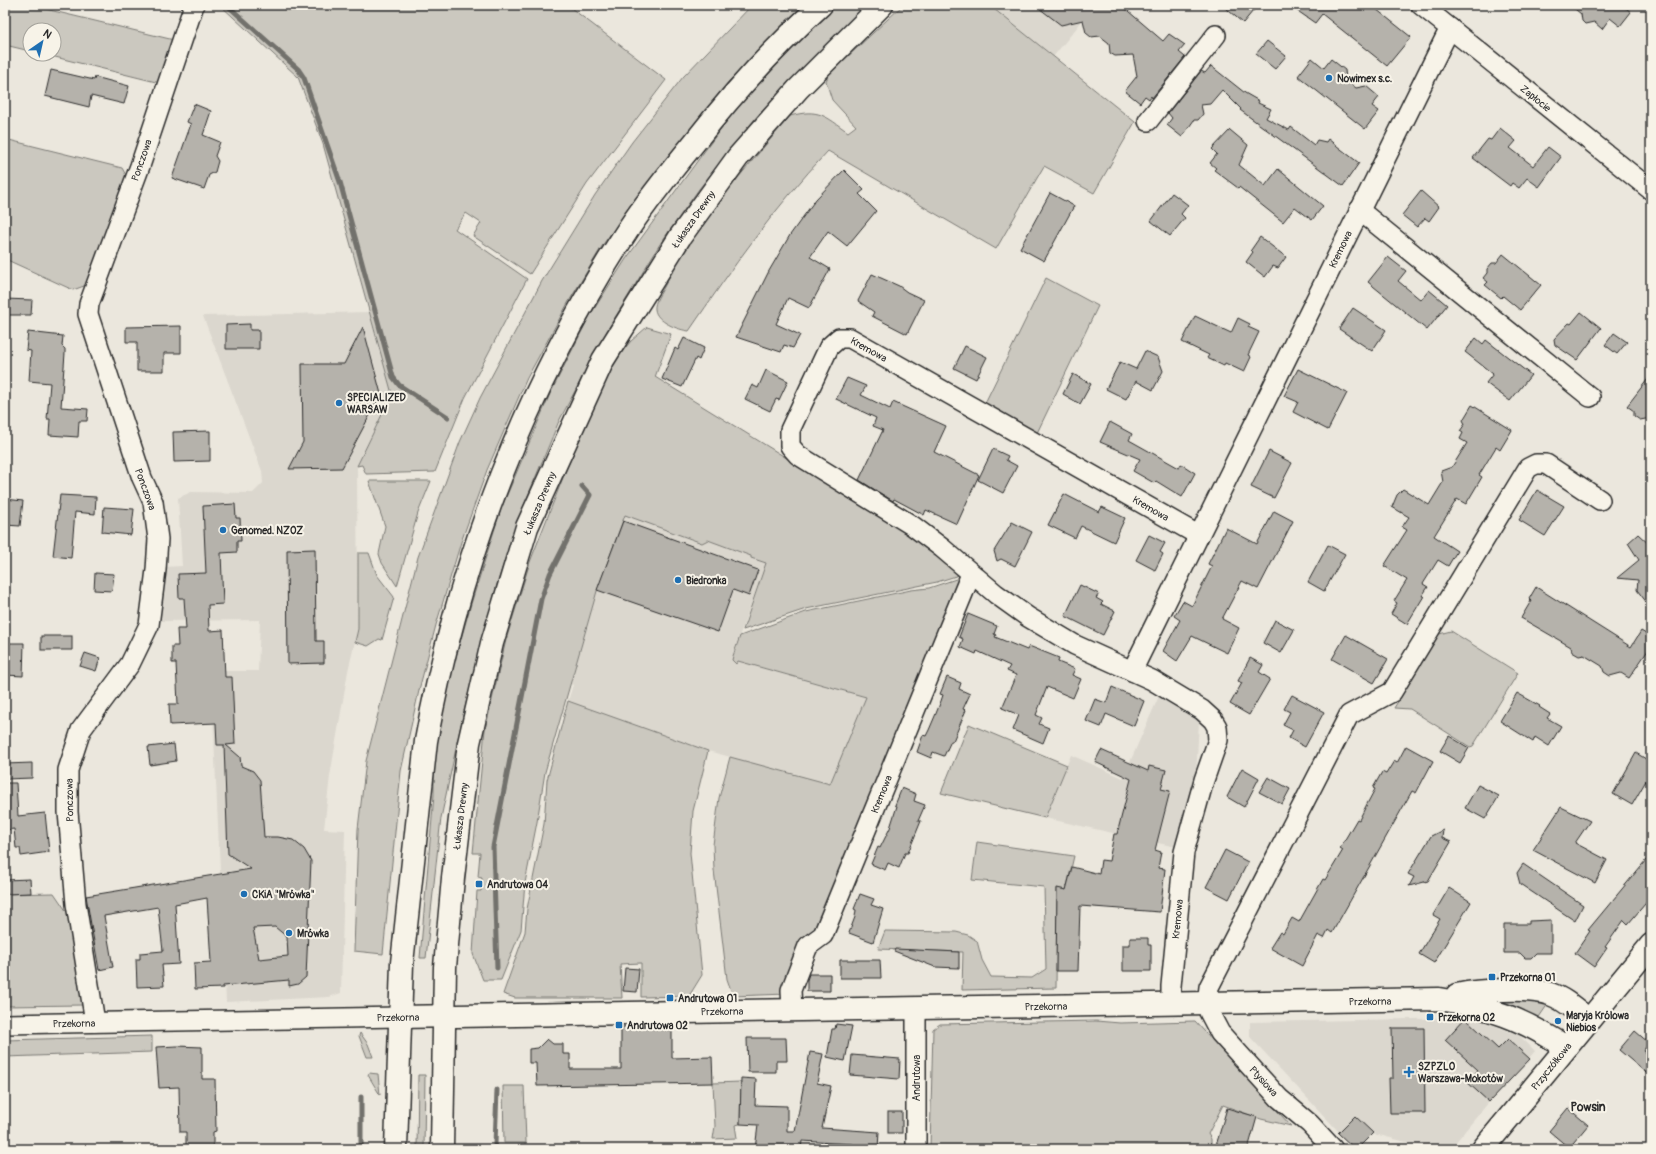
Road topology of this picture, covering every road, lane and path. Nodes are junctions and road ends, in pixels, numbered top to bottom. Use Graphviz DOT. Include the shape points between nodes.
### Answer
graph roads {
  1 [pos="194,5"];
  2 [pos="821,5"];
  3 [pos="882,5"];
  4 [pos="1421,5"];
  5 [pos="1450,28"];
  6 [pos="1216,35"];
  7 [pos="1148,121"];
  8 [pos="1651,190"];
  9 [pos="1359,210"];
  10 [pos="1590,397"];
  11 [pos="1600,500"];
  12 [pos="1198,535"];
  13 [pos="971,574"];
  14 [pos="1132,671"];
  15 [pos="1651,945"];
  16 [pos="1439,999"];
  17 [pos="1171,1004"];
  18 [pos="1207,1004"];
  19 [pos="916,1008"];
  20 [pos="792,1010"];
  21 [pos="444,1016"];
  22 [pos="399,1017"];
  23 [pos="1589,1020"];
  24 [pos="95,1022"];
  25 [pos="5,1024"];
  26 [pos="1566,1047"];
  27 [pos="396,1149"];
  28 [pos="442,1149"];
  29 [pos="916,1149"];
  30 [pos="1332,1149"];
  31 [pos="1483,1149"];
  1 -- 24 [label="street, Ponczowa" via="140,166 89,304 88,314 142,478 153,502 158,539 149,625 130,664 81,730 68,770 68,812 76,904"];
  2 -- 22 [label="main road" via="750,76 711,120 630,227 588,293 549,364 513,442 468,567 431,712 422,772 402,963"];
  3 -- 21 [label="main road, Łukasza Drewny" via="798,89 738,157 680,237 603,360 527,527 492,643 469,743 453,878 445,967"];
  4 -- 5 [label="street, Zapłocie"];
  5 -- 8 [label="street, Zapłocie"];
  5 -- 9 [label="street, Kremowa"];
  6 -- 7 [label="street"];
  9 -- 10 [label="street"];
  9 -- 12 [label="street, Kremowa"];
  11 -- 18 [label="street" via="1546,464 1536,464 1528,468 1392,692 1349,715 1209,987"];
  12 -- 13 [label="street, Kremowa" via="850,338 839,338 828,347 790,430 790,446 798,455 913,526"];
  12 -- 14 [label="street, Kremowa"];
  13 -- 14 [label="street, Kremowa" via="1028,617 1075,645"];
  13 -- 20 [label="street, Kremowa" via="823,935 808,946 792,990"];
  14 -- 17 [label="street, Kremowa" via="1152,680 1208,714 1217,727 1218,735 1184,852"];
  15 -- 23 [label="main road, Przyczółkowa"];
  16 -- 18 [label="main road, Przekorna"];
  16 -- 23 [label="main road, Przekorna" via="1463,993 1537,991 1562,1000"];
  16 -- 26 [label="main road, Przekorna" via="1474,1004 1498,1012 1539,1030"];
  17 -- 18 [label="main road, Przekorna"];
  17 -- 19 [label="main road, Przekorna"];
  18 -- 30 [label="street, Ptysiowa" via="1220,1033 1279,1098 1310,1124"];
  19 -- 20 [label="main road, Przekorna"];
  19 -- 29 [label="street, Andrutowa"];
  20 -- 21 [label="main road, Przekorna"];
  21 -- 22 [label="main road, Przekorna"];
  21 -- 28 [label="main road, Łukasza Drewny"];
  22 -- 24 [label="street, Przekorna"];
  22 -- 27 [label="main road"];
  23 -- 26 [label="main road, Przyczółkowa"];
  24 -- 25 [label="street, Przekorna"];
  26 -- 31 [label="main road, Przyczółkowa"];
}
